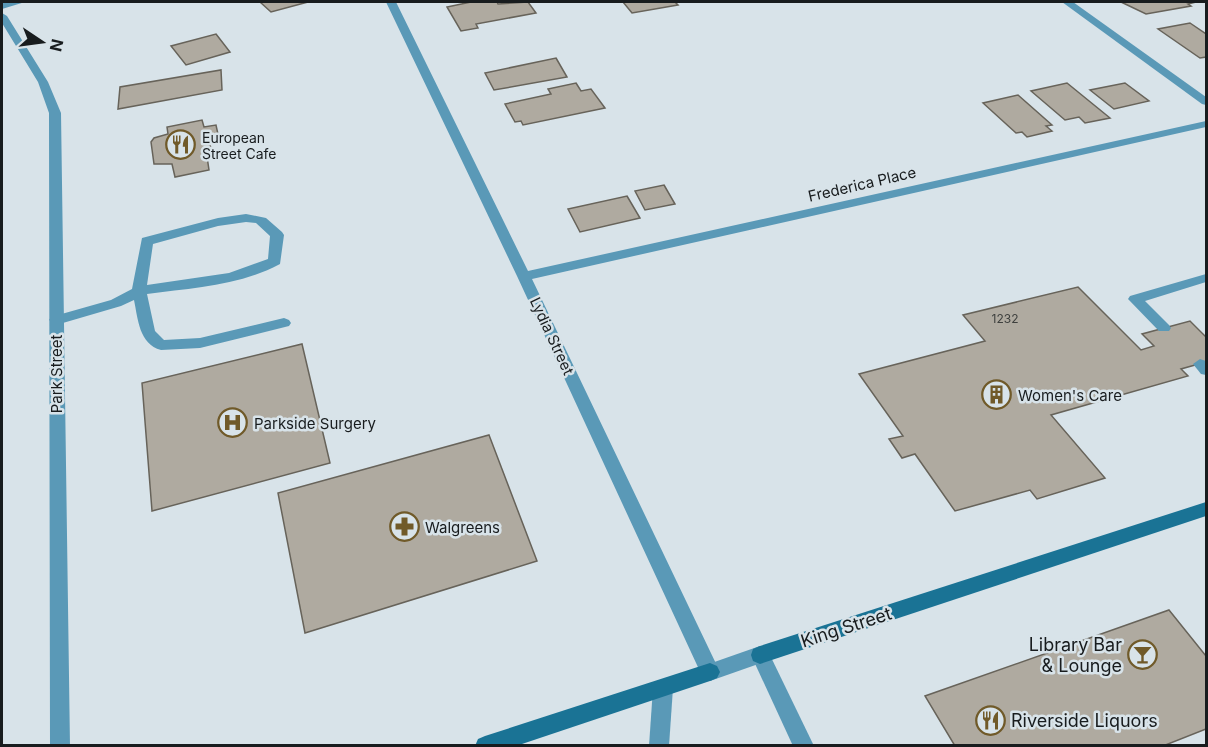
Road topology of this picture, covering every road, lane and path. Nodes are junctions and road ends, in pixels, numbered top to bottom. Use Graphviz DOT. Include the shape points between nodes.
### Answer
graph roads {
  1 [pos="20,2"];
  2 [pos="391,2"];
  3 [pos="1067,2"];
  4 [pos="2,6"];
  5 [pos="2,16"];
  6 [pos="1206,102"];
  7 [pos="1206,124"];
  8 [pos="524,276"];
  9 [pos="1206,278"];
  10 [pos="140,291"];
  11 [pos="56,320"];
  12 [pos="284,323"];
  13 [pos="1164,328"];
  14 [pos="1206,509"];
  15 [pos="760,655"];
  16 [pos="710,672"];
  17 [pos="663,688"];
  18 [pos="60,746"];
  19 [pos="485,746"];
  20 [pos="659,746"];
  21 [pos="804,746"];
  1 -- 4 [label="street"];
  2 -- 8 [label="street, Lydia Street"];
  3 -- 6 [label="street"];
  5 -- 11 [label="street, Park Street" via="44,82 55,112"];
  7 -- 8 [label="street, Frederica Place"];
  8 -- 16 [label="street, Lydia Street"];
  9 -- 13 [label="street" via="1135,299"];
  10 -- 10 [label="street" via="147,242 192,228 254,217 277,235 274,261 263,268"];
  10 -- 11 [label="street" via="116,303"];
  10 -- 12 [label="street" via="148,333 161,345 200,343"];
  11 -- 18 [label="street, Park Street"];
  14 -- 15 [label="main road, King Street"];
  15 -- 16 [label="street, King Street"];
  15 -- 21 [label="street"];
  16 -- 17 [label="main road, King Street"];
  17 -- 19 [label="main road, King Street"];
  17 -- 20 [label="street"];
}
